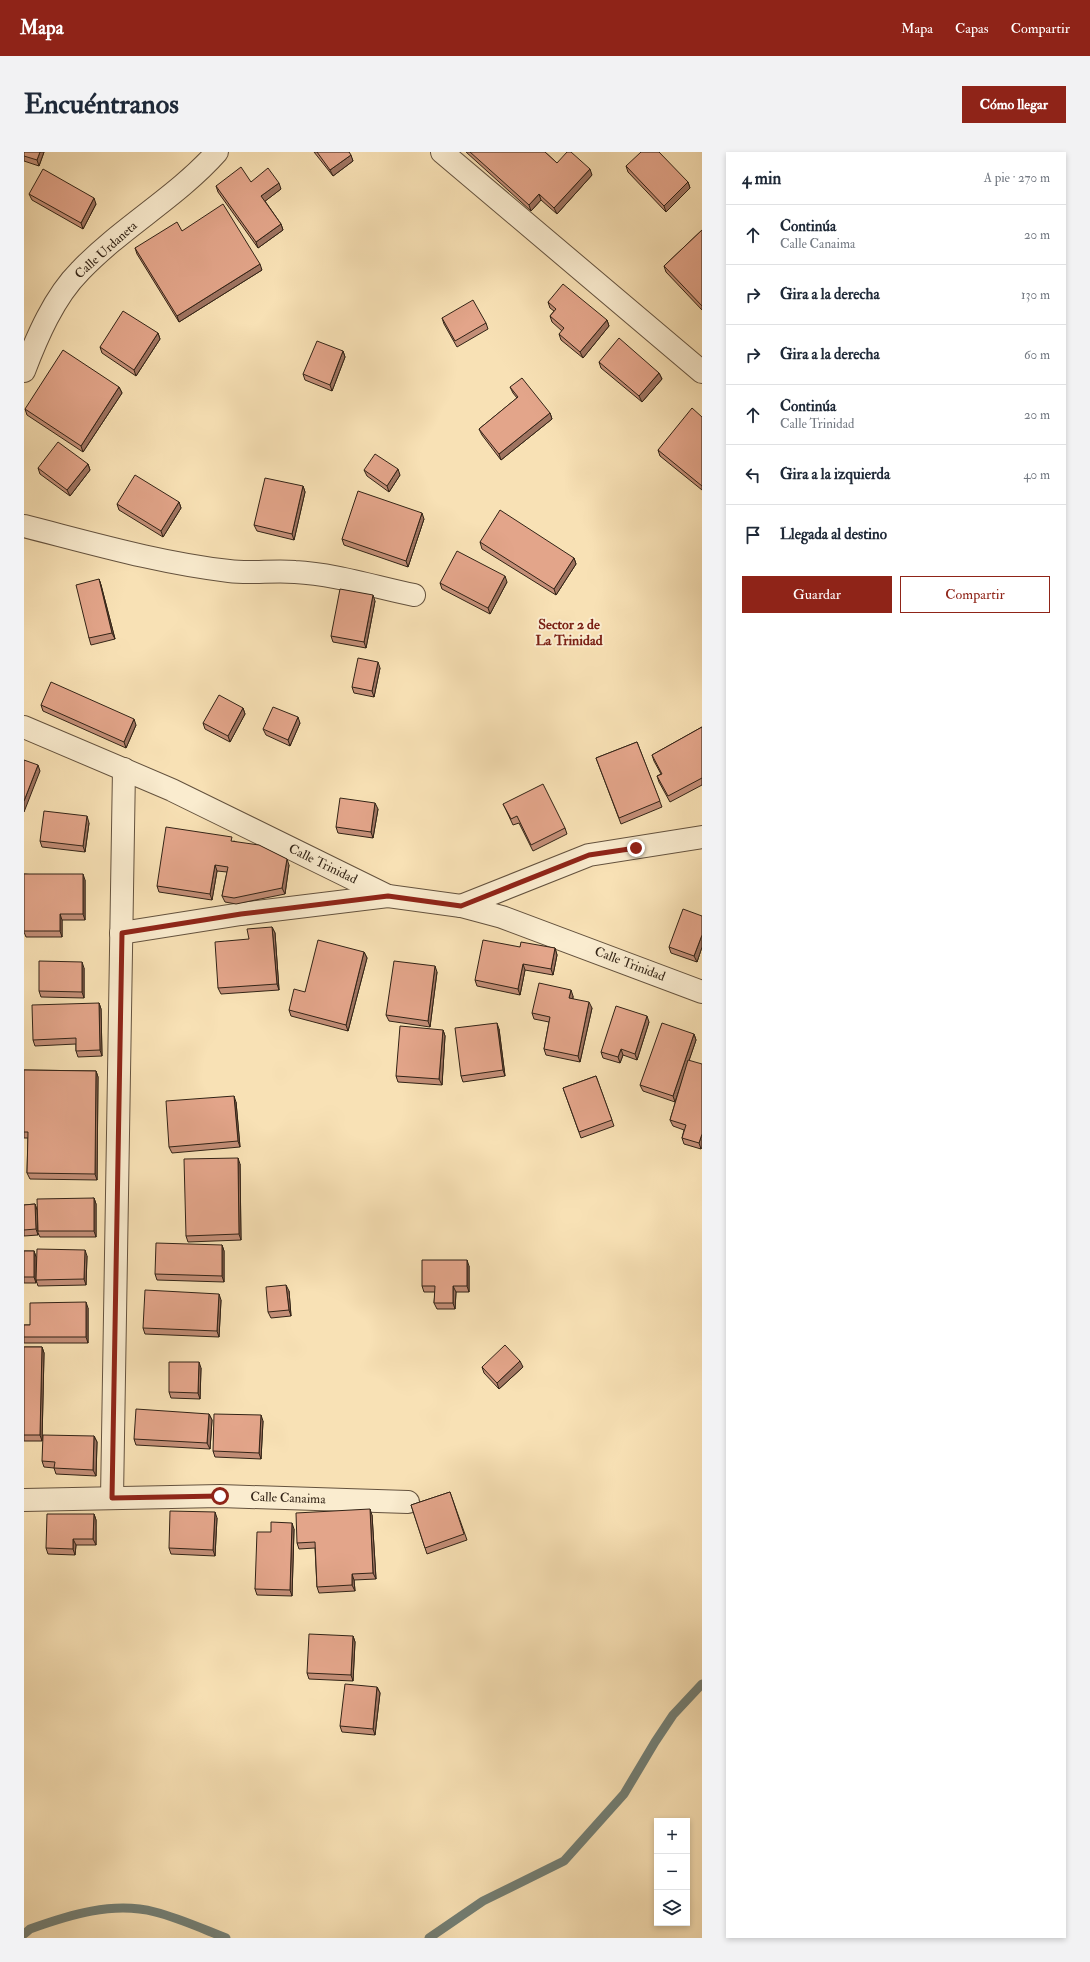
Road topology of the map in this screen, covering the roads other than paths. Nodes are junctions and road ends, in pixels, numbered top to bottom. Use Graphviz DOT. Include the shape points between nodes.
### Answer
graph roads {
  1 [pos="217,152"];
  2 [pos="442,152"];
  3 [pos="24,371"];
  4 [pos="702,372"];
  5 [pos="24,526"];
  6 [pos="414,595"];
  7 [pos="24,727"];
  8 [pos="124,769"];
  9 [pos="702,837"];
  10 [pos="388,896"];
  11 [pos="461,906"];
  12 [pos="122,933"];
  13 [pos="702,992"];
  14 [pos="112,1498"];
  15 [pos="24,1500"];
  16 [pos="408,1502"];
  1 -- 3 [label="street, Calle Urdaneta" via="203,168 79,271 56,303"];
  2 -- 4 [label="street"];
  5 -- 6 [label="street" via="204,568 230,572 295,571"];
  7 -- 8 [label="street, Calle Trinidad"];
  8 -- 10 [label="street, Calle Trinidad"];
  8 -- 12 [label="street"];
  9 -- 11 [label="street" via="589,855"];
  10 -- 11 [label="street, Calle Trinidad"];
  10 -- 12 [label="street" via="241,914"];
  11 -- 13 [label="street, Calle Trinidad" via="534,928"];
  12 -- 14 [label="street"];
  14 -- 15 [label="street, Calle Canaima"];
  14 -- 16 [label="street, Calle Canaima" via="220,1496"];
}
